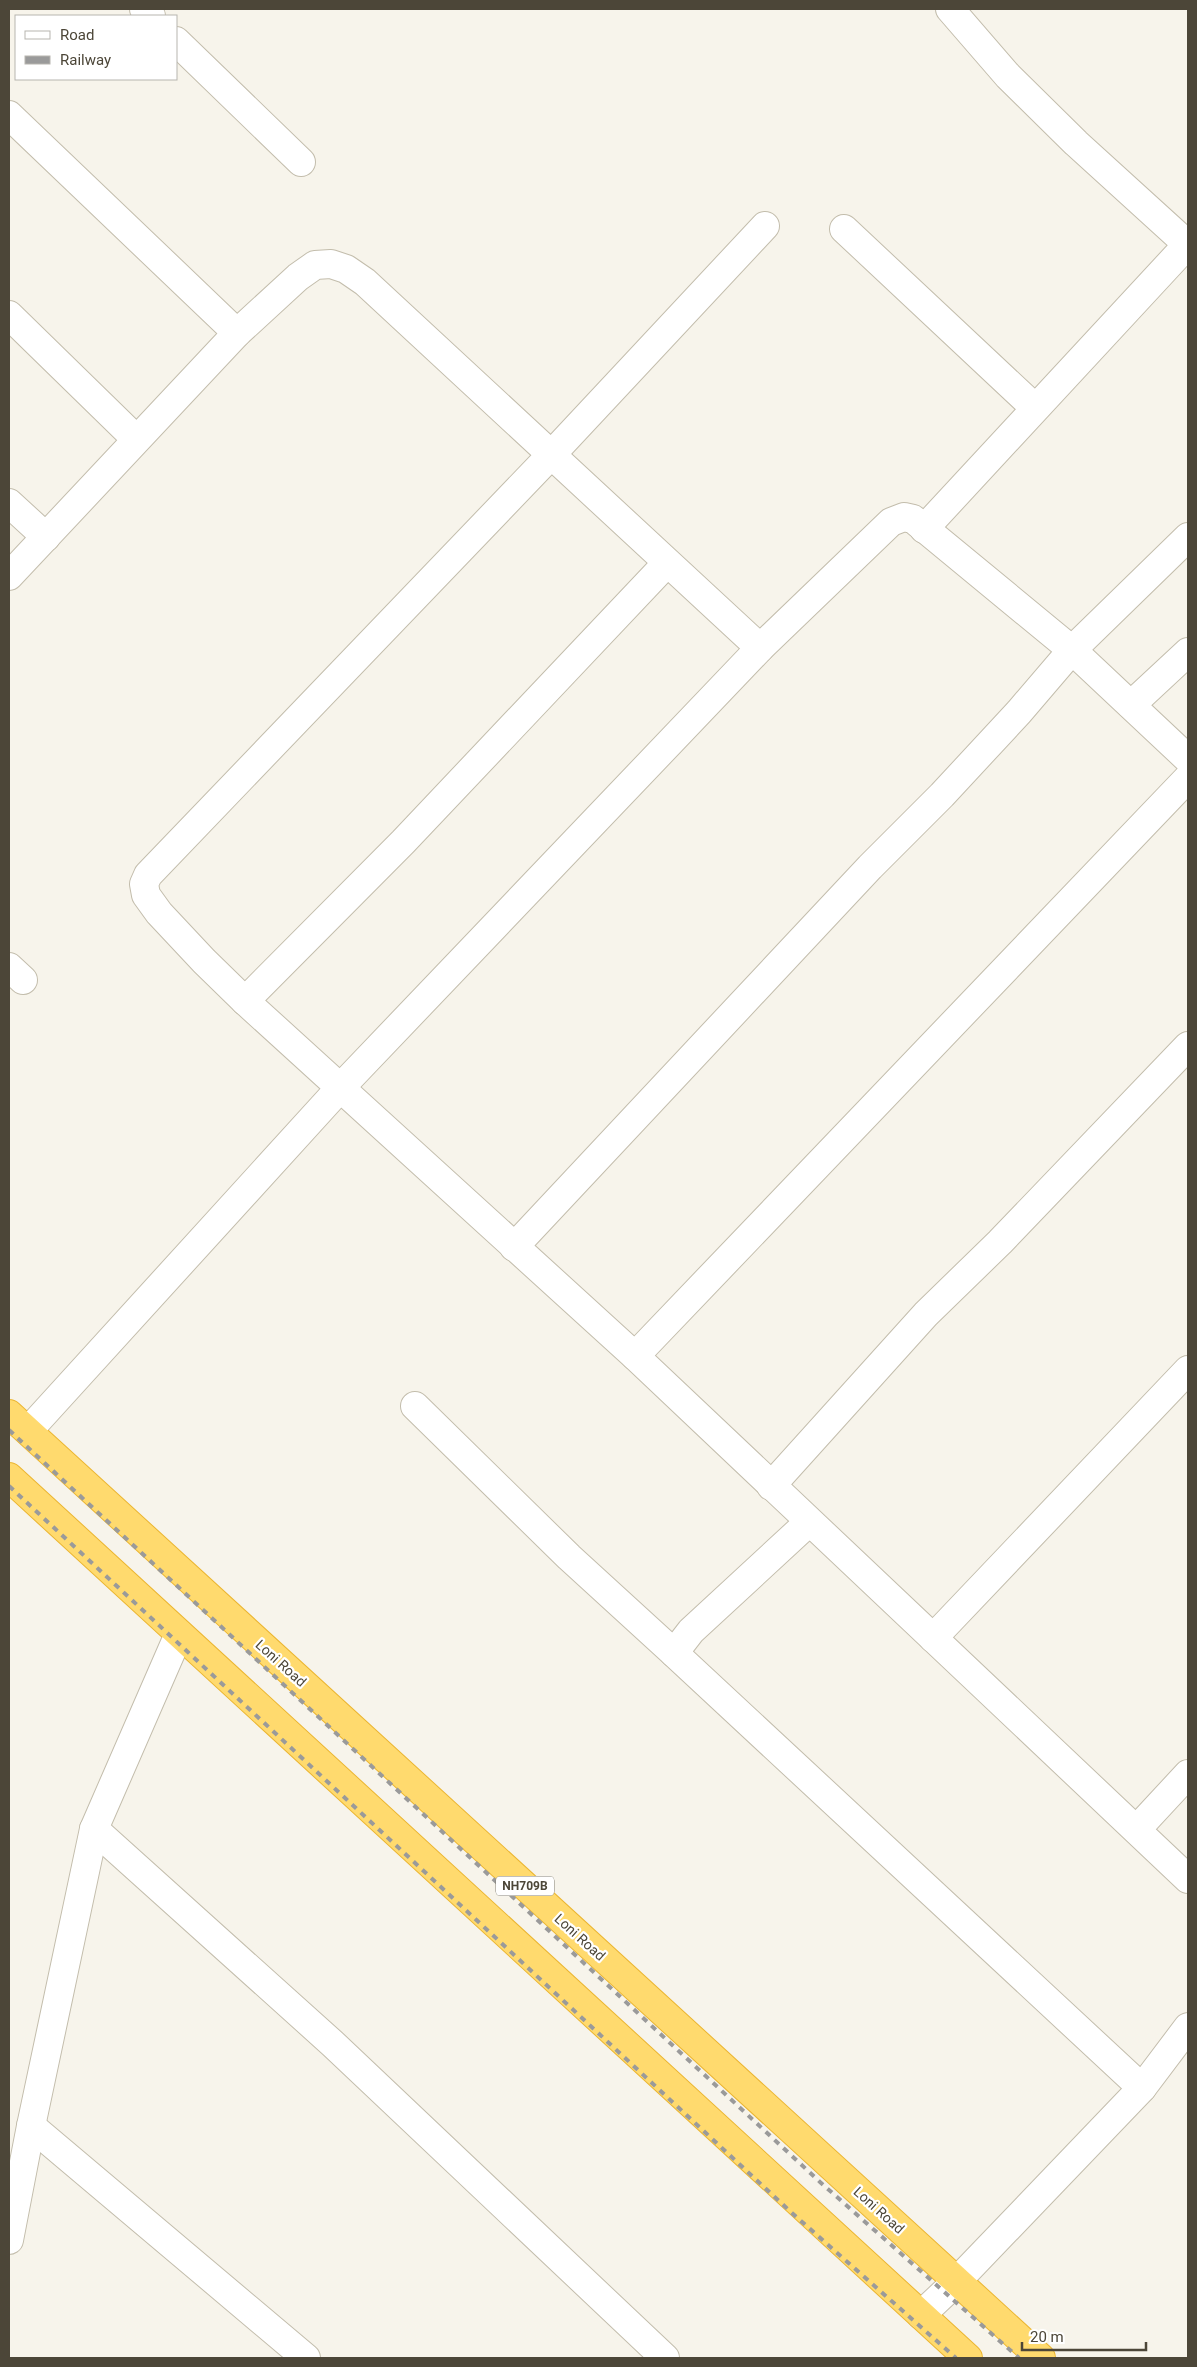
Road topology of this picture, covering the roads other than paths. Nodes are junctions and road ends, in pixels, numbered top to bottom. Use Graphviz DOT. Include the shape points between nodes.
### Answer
graph roads {
  1 [pos="950,9"];
  2 [pos="178,43"];
  3 [pos="9,116"];
  4 [pos="301,162"];
  5 [pos="765,226"];
  6 [pos="844,229"];
  7 [pos="1188,244"];
  8 [pos="9,315"];
  9 [pos="237,333"];
  10 [pos="1035,408"];
  11 [pos="136,439"];
  12 [pos="551,456"];
  13 [pos="9,503"];
  14 [pos="924,529"];
  15 [pos="46,537"];
  16 [pos="1188,537"];
  17 [pos="667,563"];
  18 [pos="9,576"];
  19 [pos="760,648"];
  20 [pos="1072,650"];
  21 [pos="1188,652"];
  22 [pos="1131,705"];
  23 [pos="1188,758"];
  24 [pos="1188,778"];
  25 [pos="245,1001"];
  26 [pos="1188,1046"];
  27 [pos="342,1087"];
  28 [pos="514,1247"];
  29 [pos="635,1356"];
  30 [pos="1188,1370"];
  31 [pos="415,1406"];
  32 [pos="18,1422"];
  33 [pos="9,1477"];
  34 [pos="771,1486"];
  35 [pos="809,1522"];
  36 [pos="179,1634"];
  37 [pos="933,1638"];
  38 [pos="674,1653"];
  39 [pos="1188,1774"];
  40 [pos="1136,1828"];
  41 [pos="94,1830"];
  42 [pos="1188,1879"];
  43 [pos="1188,2027"];
  44 [pos="1142,2088"];
  45 [pos="31,2126"];
  46 [pos="9,2240"];
  47 [pos="957,2281"];
  48 [pos="921,2315"];
  49 [pos="306,2358"];
  50 [pos="665,2358"];
  51 [pos="968,2358"];
  52 [pos="1041,2358"];
  1 -- 7 [label="street" via="1008,76"];
  2 -- 4 [label="street"];
  3 -- 9 [label="street"];
  5 -- 12 [label="street"];
  6 -- 10 [label="street"];
  7 -- 10 [label="street"];
  8 -- 11 [label="street"];
  9 -- 11 [label="street"];
  9 -- 12 [label="street" via="314,265 331,264 346,269 365,282"];
  10 -- 14 [label="street"];
  11 -- 15 [label="street"];
  12 -- 17 [label="street"];
  12 -- 25 [label="street" via="148,875 144,884 146,895 159,913"];
  13 -- 15 [label="street"];
  14 -- 19 [label="street" via="904,516 891,522"];
  14 -- 20 [label="street"];
  15 -- 18 [label="street"];
  16 -- 20 [label="street"];
  17 -- 19 [label="street"];
  17 -- 25 [label="street" via="403,842"];
  19 -- 27 [label="street"];
  20 -- 22 [label="street"];
  20 -- 28 [label="street" via="942,795 870,867"];
  21 -- 22 [label="street"];
  22 -- 23 [label="street"];
  24 -- 29 [label="street"];
  25 -- 27 [label="street"];
  26 -- 34 [label="street" via="1000,1242 926,1314"];
  27 -- 28 [label="street"];
  27 -- 32 [label="street"];
  28 -- 29 [label="street"];
  29 -- 34 [label="street"];
  30 -- 37 [label="street"];
  31 -- 38 [label="street" via="569,1557"];
  32 -- 47 [label="highway, Loni Road / NH709B"];
  33 -- 36 [label="highway"];
  34 -- 35 [label="street"];
  35 -- 37 [label="street"];
  35 -- 38 [label="street" via="691,1631"];
  36 -- 41 [label="street"];
  36 -- 48 [label="highway"];
  37 -- 40 [label="street"];
  38 -- 44 [label="street"];
  39 -- 40 [label="street"];
  40 -- 42 [label="street"];
  41 -- 45 [label="street"];
  41 -- 50 [label="street" via="333,2044"];
  43 -- 44 [label="street"];
  44 -- 47 [label="street"];
  45 -- 46 [label="street"];
  45 -- 49 [label="street"];
  47 -- 48 [label="street"];
  47 -- 52 [label="highway, Loni Road / NH709B"];
  48 -- 51 [label="highway"];
}
